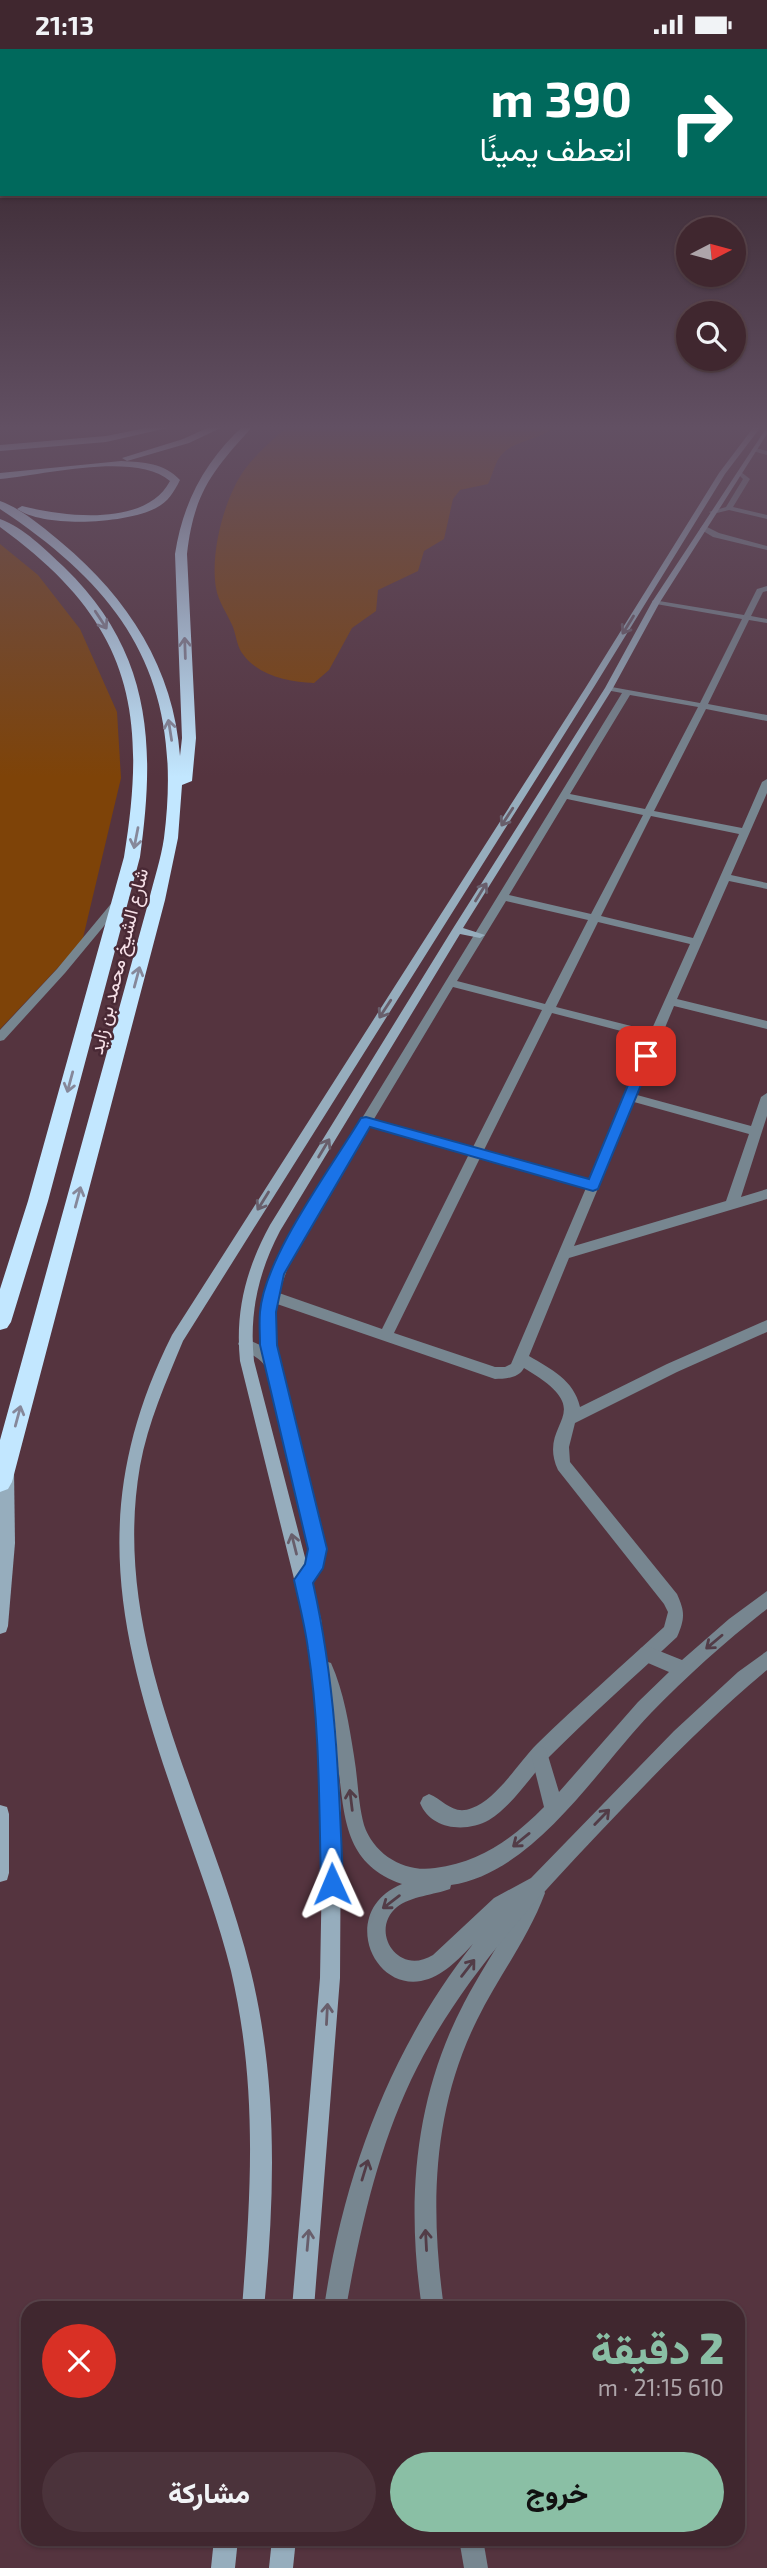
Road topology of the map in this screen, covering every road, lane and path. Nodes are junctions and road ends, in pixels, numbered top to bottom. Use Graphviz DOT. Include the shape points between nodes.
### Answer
graph roads {
  1 [pos="22,542"];
  2 [pos="27,542"];
  3 [pos="56,542"];
  4 [pos="182,542"];
  5 [pos="680,542"];
  6 [pos="694,542"];
  7 [pos="741,542"];
  8 [pos="767,548"];
  9 [pos="37,549"];
  10 [pos="767,588"];
  11 [pos="656,602"];
  12 [pos="745,617"];
  13 [pos="767,621"];
  14 [pos="609,688"];
  15 [pos="627,692"];
  16 [pos="703,706"];
  17 [pos="767,718"];
  18 [pos="767,782"];
  19 [pos="564,796"];
  20 [pos="647,813"];
  21 [pos="745,832"];
  22 [pos="171,837"];
  23 [pos="726,877"];
  24 [pos="767,886"];
  25 [pos="503,897"];
  26 [pos="120,900"];
  27 [pos="593,918"];
  28 [pos="454,935"];
  29 [pos="476,940"];
  30 [pos="698,942"];
  31 [pos="450,983"];
  32 [pos="670,1001"];
  33 [pos="547,1008"];
  34 [pos="767,1025"];
  35 [pos="655,1036"];
  36 [pos="0,1037"];
  37 [pos="629,1097"];
  38 [pos="767,1097"];
  39 [pos="366,1121"];
  40 [pos="755,1131"];
  41 [pos="476,1152"];
  42 [pos="593,1185"];
  43 [pos="767,1194"];
  44 [pos="732,1204"];
  45 [pos="566,1254"];
  46 [pos="270,1296"];
  47 [pos="0,1322"];
  48 [pos="767,1326"];
  49 [pos="386,1335"];
  50 [pos="245,1344"];
  51 [pos="523,1360"];
  52 [pos="271,1361"];
  53 [pos="570,1419"];
  54 [pos="6,1461"];
  55 [pos="0,1482"];
  56 [pos="303,1580"];
  57 [pos="767,1599"];
  58 [pos="0,1626"];
  59 [pos="318,1648"];
  60 [pos="647,1654"];
  61 [pos="767,1659"];
  62 [pos="683,1669"];
  63 [pos="540,1755"];
  64 [pos="429,1803"];
  65 [pos="554,1810"];
  66 [pos="0,1814"];
  67 [pos="0,1873"];
  68 [pos="454,1877"];
  69 [pos="538,1884"];
  70 [pos="254,2301"];
  71 [pos="304,2301"];
  72 [pos="336,2301"];
  73 [pos="432,2301"];
  74 [pos="225,2546"];
  75 [pos="472,2546"];
  76 [pos="223,2568"];
  77 [pos="476,2568"];
  1 -- 9 [label="highway"];
  2 -- 9 [label="highway, شارع الشيخ محمد بن زايد"];
  22 -- 3 [label="highway, شارع الشيخ محمد بن زايد, one-way" via="172,740 164,699 143,643 112,595"];
  22 -- 4 [label="highway, one-way" via="189,738"];
  5 -- 70 [label="main road, one-way" via="184,1327 143,1416 126,1504 129,1601 151,1700 229,1930 250,2014 263,2160"];
  6 -- 11 [label="main road"];
  7 -- 8 [label="street"];
  9 -- 26 [label="highway, شارع الشيخ محمد بن زايد, one-way" via="80,590 103,621 135,695 143,785"];
  10 -- 12 [label="street" via="760,591"];
  11 -- 12 [label="street"];
  11 -- 14 [label="main road"];
  12 -- 13 [label="street"];
  12 -- 16 [label="street"];
  14 -- 15 [label="street"];
  28 -- 14 [label="main road, one-way"];
  15 -- 16 [label="street"];
  15 -- 19 [label="street"];
  16 -- 17 [label="street"];
  16 -- 20 [label="street"];
  18 -- 21 [label="street"];
  19 -- 20 [label="street"];
  19 -- 25 [label="street"];
  20 -- 21 [label="street"];
  20 -- 27 [label="street"];
  21 -- 23 [label="street"];
  54 -- 22 [label="highway, شارع الشيخ محمد بن زايد, one-way" via="141,966"];
  23 -- 24 [label="street"];
  23 -- 30 [label="street"];
  25 -- 27 [label="street"];
  25 -- 29 [label="street"];
  26 -- 36 [label="street"];
  26 -- 47 [label="highway, شارع الشيخ محمد بن زايد, one-way"];
  27 -- 30 [label="street"];
  27 -- 33 [label="street"];
  28 -- 29 [label="main road"];
  50 -- 28 [label="main road, one-way" via="249,1291 267,1243"];
  29 -- 31 [label="street"];
  30 -- 32 [label="street"];
  31 -- 33 [label="street"];
  31 -- 39 [label="street"];
  32 -- 34 [label="street"];
  32 -- 35 [label="street"];
  33 -- 35 [label="street"];
  33 -- 41 [label="street"];
  35 -- 37 [label="street"];
  37 -- 40 [label="street"];
  37 -- 42 [label="street"];
  38 -- 40 [label="street"];
  39 -- 41 [label="street"];
  39 -- 46 [label="street" via="286,1254"];
  40 -- 44 [label="street"];
  41 -- 42 [label="street"];
  41 -- 49 [label="street"];
  42 -- 45 [label="street"];
  43 -- 44 [label="street"];
  44 -- 45 [label="street"];
  45 -- 51 [label="street"];
  46 -- 49 [label="street"];
  46 -- 52 [label="street"];
  48 -- 53 [label="street"];
  49 -- 51 [label="street" via="495,1373 513,1371"];
  50 -- 52 [label="street"];
  56 -- 50 [label="main road, one-way"];
  51 -- 53 [label="street" via="565,1390 571,1401"];
  52 -- 56 [label="street" via="317,1543 316,1562"];
  53 -- 60 [label="street" via="560,1449 568,1473 674,1605 674,1625"];
  54 -- 55 [label="highway, شارع الشيخ محمد بن زايد"];
  54 -- 58 [label="main road" via="7,1543"];
  56 -- 59 [label="main road"];
  57 -- 62 [label="street, one-way"];
  68 -- 59 [label="street, one-way" via="403,1876 379,1863 362,1842 353,1817 336,1706"];
  71 -- 59 [label="main road, one-way" via="331,1935 331,1813"];
  60 -- 62 [label="street"];
  60 -- 63 [label="street"];
  69 -- 61 [label="street, one-way" via="668,1748"];
  62 -- 65 [label="street"];
  63 -- 64 [label="street" via="480,1815 453,1819"];
  63 -- 65 [label="street"];
  65 -- 68 [label="street, one-way" via="500,1856"];
  66 -- 67 [label="main road"];
  68 -- 69 [label="street, one-way" via="397,1896 383,1907 376,1924 378,1943 394,1966 411,1972 428,1969 506,1901"];
  72 -- 69 [label="street, one-way" via="354,2208 402,2074 444,2000"];
  73 -- 69 [label="street, one-way" via="424,2220 436,2106 457,2040 524,1922"];
  74 -- 76 [label="main road"];
  75 -- 77 [label="street"];
}
